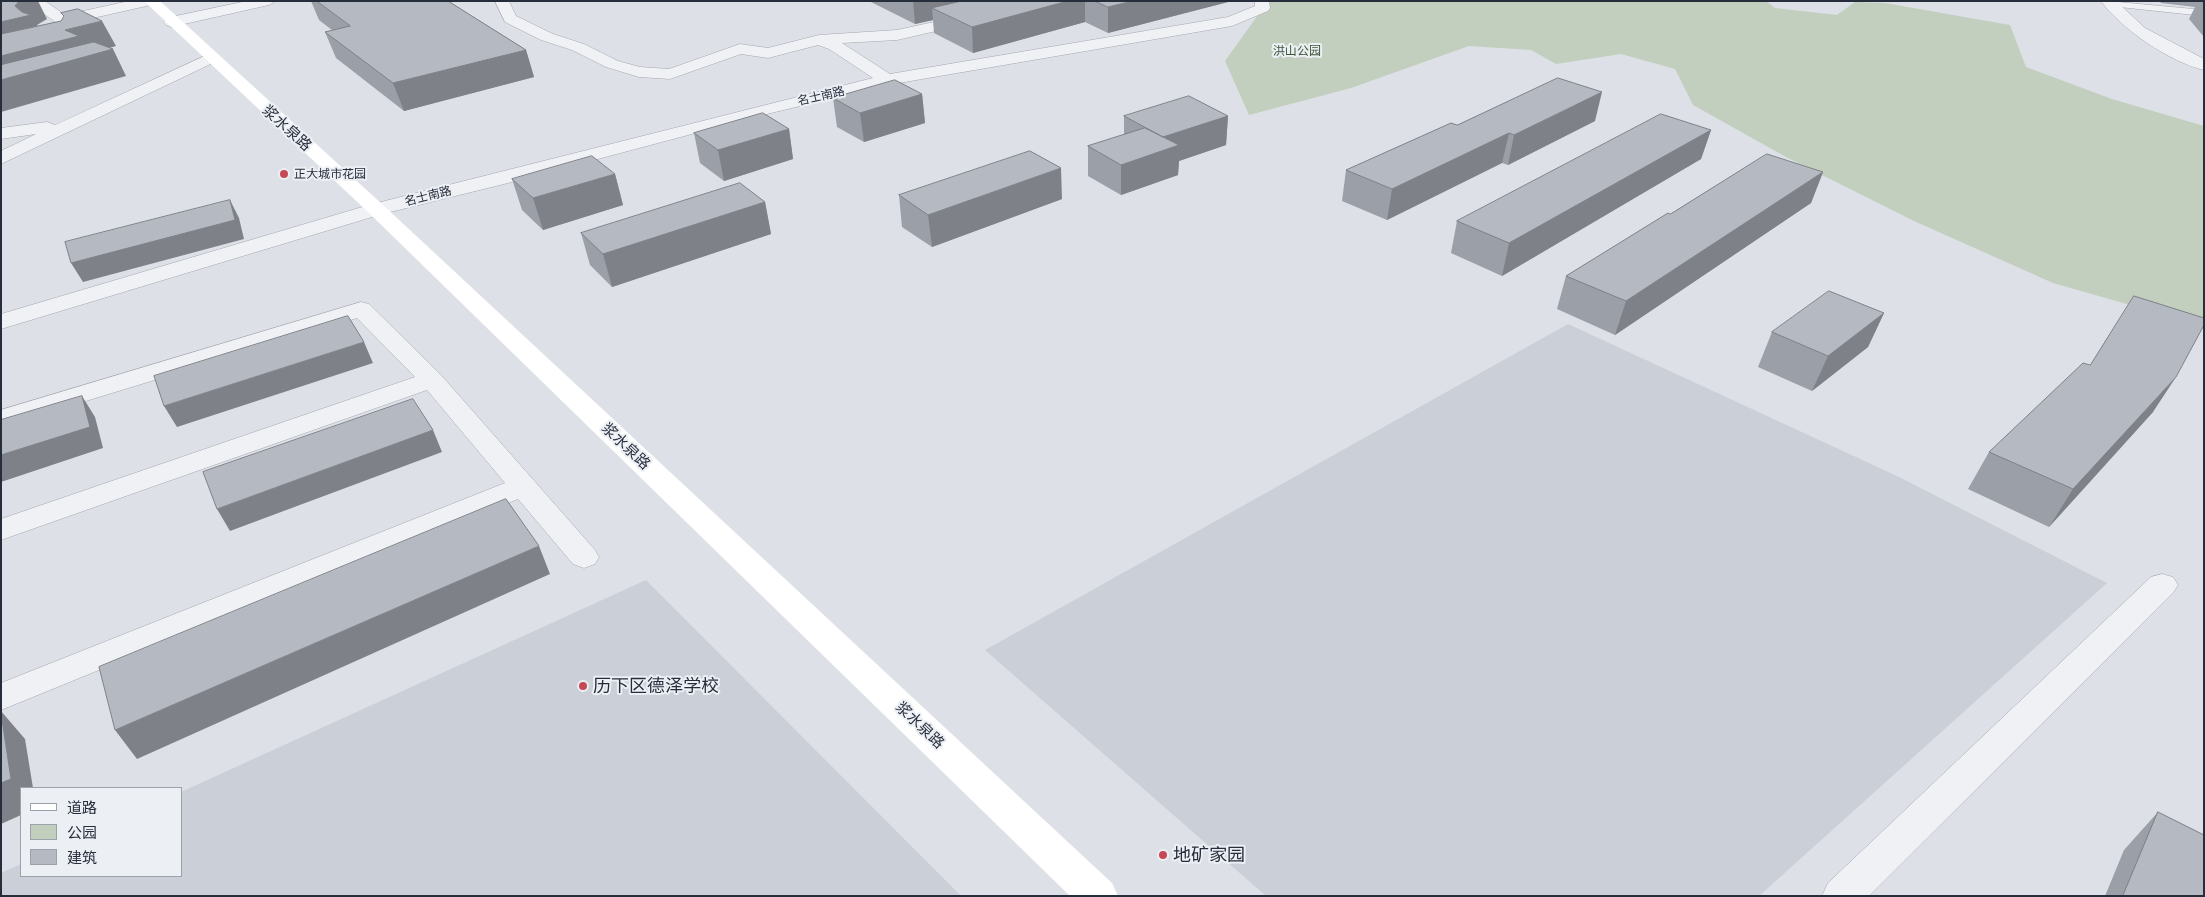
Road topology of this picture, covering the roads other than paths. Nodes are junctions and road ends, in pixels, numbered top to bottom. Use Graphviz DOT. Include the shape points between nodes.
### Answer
graph roads {
  1 [pos="151,1"];
  2 [pos="269,1"];
  3 [pos="502,1"];
  4 [pos="1021,1"];
  5 [pos="1262,1"];
  6 [pos="2109,2"];
  7 [pos="1,10"];
  8 [pos="2204,13"];
  9 [pos="171,22"];
  10 [pos="45,25"];
  11 [pos="61,27"];
  12 [pos="819,40"];
  13 [pos="211,58"];
  14 [pos="2204,65"];
  15 [pos="888,80"];
  16 [pos="75,123"];
  17 [pos="1,134"];
  18 [pos="1,158"];
  19 [pos="376,209"];
  20 [pos="1,322"];
  21 [pos="432,380"];
  22 [pos="1,419"];
  23 [pos="523,486"];
  24 [pos="1,530"];
  25 [pos="584,557"];
  26 [pos="2162,585"];
  27 [pos="1,697"];
  28 [pos="1098,896"];
  29 [pos="1842,896"];
  1 -- 9 [label="main road, 浆水泉路"];
  1 -- 11 [label="street" via="81,18 94,19 97,23 79,31"];
  2 -- 9 [label="street"];
  3 -- 12 [label="street" via="510,19 612,64 639,72 670,74 740,49 768,53"];
  4 -- 12 [label="street" via="1023,4 993,14 897,35"];
  5 -- 15 [label="street, 名士南路" via="1263,8 1232,21"];
  6 -- 8 [label="lane"];
  6 -- 14 [label="street" via="2131,25"];
  7 -- 11 [label="street" via="37,2"];
  9 -- 13 [label="main road, 浆水泉路"];
  10 -- 11 [label="street"];
  12 -- 15 [label="street" via="835,46"];
  13 -- 16 [label="street"];
  13 -- 19 [label="main road, 浆水泉路"];
  15 -- 19 [label="street, 名士南路"];
  16 -- 17 [label="street"];
  16 -- 18 [label="street"];
  19 -- 20 [label="street, 名士南路"];
  19 -- 28 [label="main road, 浆水泉路"];
  21 -- 22 [label="street" via="361,309"];
  21 -- 23 [label="street"];
  21 -- 24 [label="street"];
  23 -- 25 [label="street"];
  23 -- 27 [label="street"];
  26 -- 29 [label="street"];
}
